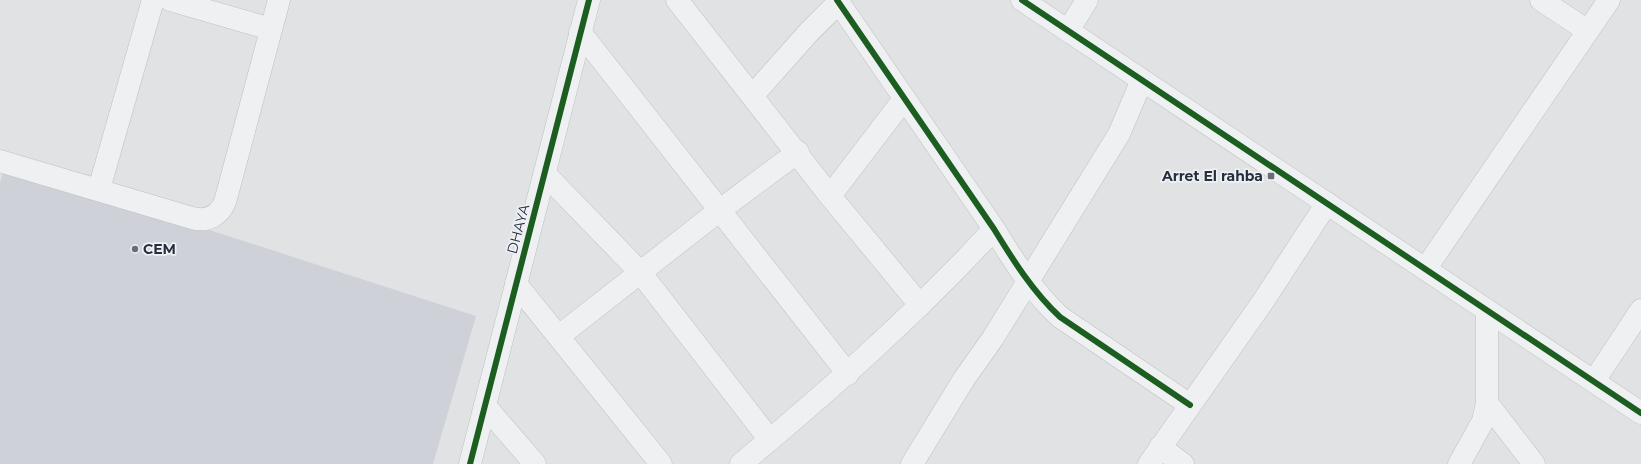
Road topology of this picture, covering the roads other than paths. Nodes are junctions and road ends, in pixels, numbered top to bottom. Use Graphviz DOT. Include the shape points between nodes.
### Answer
graph roads {
  1 [pos="153,0"];
  2 [pos="170,0"];
  3 [pos="279,0"];
  4 [pos="589,0"];
  5 [pos="677,0"];
  6 [pos="1022,0"];
  7 [pos="1087,0"];
  8 [pos="1541,0"];
  9 [pos="1609,0"];
  10 [pos="838,1"];
  11 [pos="271,29"];
  12 [pos="1068,31"];
  13 [pos="1588,31"];
  14 [pos="580,32"];
  15 [pos="1142,80"];
  16 [pos="753,95"];
  17 [pos="904,99"];
  18 [pos="798,152"];
  19 [pos="0,161"];
  20 [pos="545,174"];
  21 [pos="99,189"];
  22 [pos="830,196"];
  23 [pos="1327,203"];
  24 [pos="720,210"];
  25 [pos="994,229"];
  26 [pos="1426,268"];
  27 [pos="640,272"];
  28 [pos="1028,279"];
  29 [pos="516,284"];
  30 [pos="920,305"];
  31 [pos="1487,310"];
  32 [pos="1641,310"];
  33 [pos="559,336"];
  34 [pos="848,374"];
  35 [pos="1594,382"];
  36 [pos="1487,404"];
  37 [pos="1190,405"];
  38 [pos="485,406"];
  39 [pos="1641,412"];
  40 [pos="770,440"];
  41 [pos="1154,456"];
  42 [pos="470,464"];
  43 [pos="535,464"];
  44 [pos="661,464"];
  45 [pos="741,464"];
  46 [pos="912,464"];
  47 [pos="1183,464"];
  48 [pos="1459,464"];
  49 [pos="1534,464"];
  1 -- 21 [label="street"];
  2 -- 11 [label="street"];
  3 -- 11 [label="street"];
  4 -- 14 [label="street, DHAYA"];
  5 -- 16 [label="street"];
  6 -- 12 [label="street"];
  7 -- 12 [label="street"];
  8 -- 13 [label="street"];
  9 -- 13 [label="street"];
  10 -- 16 [label="street"];
  10 -- 17 [label="street"];
  11 -- 21 [label="street" via="225,202 218,213 199,220"];
  12 -- 15 [label="street"];
  13 -- 26 [label="street"];
  14 -- 20 [label="street, DHAYA"];
  14 -- 24 [label="street"];
  15 -- 23 [label="street"];
  15 -- 28 [label="street" via="1119,134"];
  16 -- 18 [label="street"];
  17 -- 22 [label="street"];
  17 -- 25 [label="street"];
  18 -- 22 [label="street"];
  18 -- 24 [label="street"];
  19 -- 21 [label="street"];
  20 -- 27 [label="street"];
  20 -- 29 [label="street, DHAYA"];
  22 -- 30 [label="street"];
  23 -- 26 [label="street"];
  23 -- 37 [label="street" via="1264,300"];
  24 -- 27 [label="street"];
  24 -- 34 [label="street"];
  25 -- 28 [label="street"];
  25 -- 30 [label="street"];
  26 -- 31 [label="street"];
  27 -- 33 [label="street"];
  27 -- 40 [label="street"];
  28 -- 37 [label="street" via="1044,302 1060,317"];
  28 -- 46 [label="street"];
  29 -- 33 [label="street"];
  29 -- 38 [label="street, DHAYA"];
  30 -- 34 [label="street"];
  31 -- 35 [label="street"];
  31 -- 36 [label="street"];
  32 -- 35 [label="street"];
  33 -- 44 [label="street"];
  34 -- 40 [label="street"];
  35 -- 39 [label="street"];
  36 -- 48 [label="street" via="1483,421"];
  36 -- 49 [label="street"];
  37 -- 41 [label="street"];
  38 -- 42 [label="street, DHAYA"];
  38 -- 43 [label="street"];
  40 -- 45 [label="street"];
  41 -- 47 [label="street"];
}
